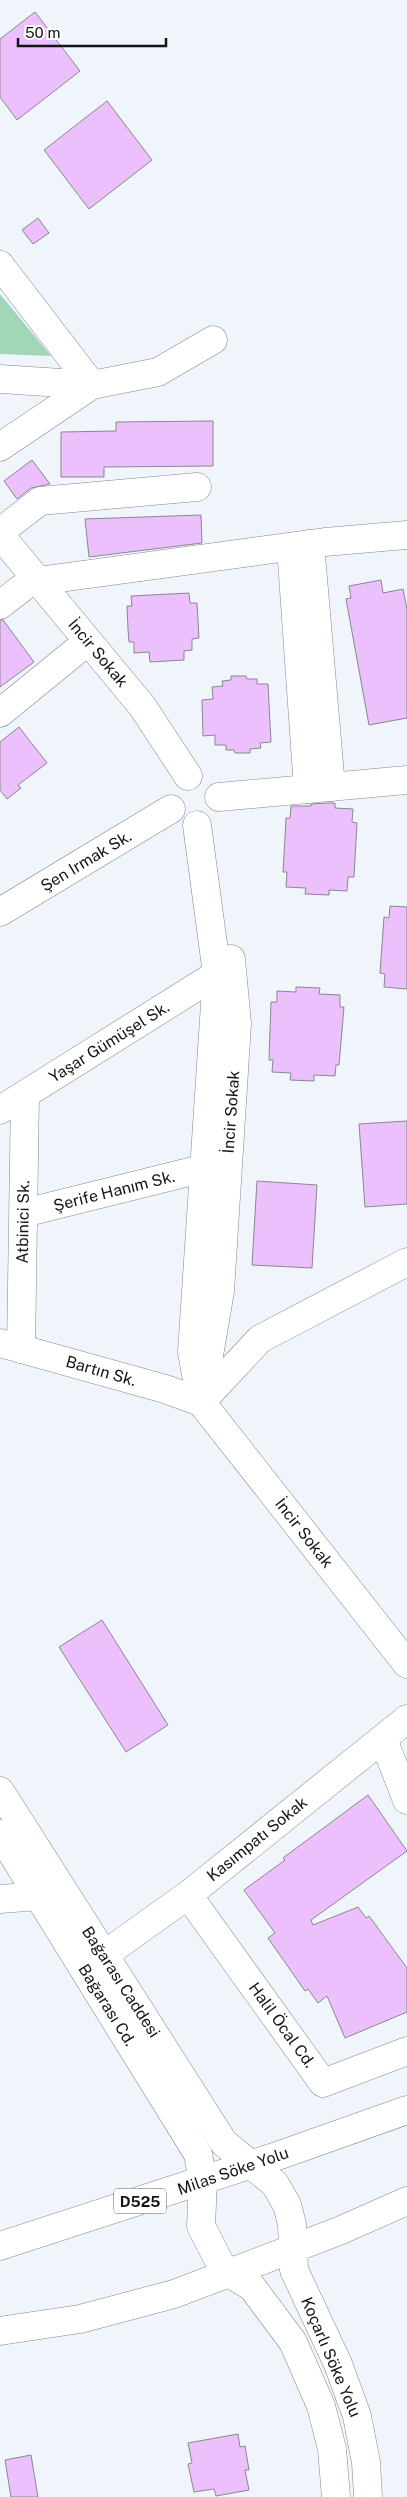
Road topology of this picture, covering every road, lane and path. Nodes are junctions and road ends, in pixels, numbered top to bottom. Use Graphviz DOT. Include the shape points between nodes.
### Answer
graph roads {
  1 [pos="0,265"];
  2 [pos="213,340"];
  3 [pos="0,379"];
  4 [pos="92,384"];
  5 [pos="0,447"];
  6 [pos="197,488"];
  7 [pos="0,533"];
  8 [pos="407,535"];
  9 [pos="301,545"];
  10 [pos="0,561"];
  11 [pos="30,584"];
  12 [pos="0,605"];
  13 [pos="76,651"];
  14 [pos="0,713"];
  15 [pos="184,778"];
  16 [pos="407,780"];
  17 [pos="319,788"];
  18 [pos="219,797"];
  19 [pos="171,809"];
  20 [pos="200,823"];
  21 [pos="0,912"];
  22 [pos="217,974"];
  23 [pos="25,1095"];
  24 [pos="0,1110"];
  25 [pos="205,1168"];
  26 [pos="24,1213"];
  27 [pos="407,1262"];
  28 [pos="11,1346"];
  29 [pos="202,1402"];
  30 [pos="407,1664"];
  31 [pos="407,1719"];
  32 [pos="382,1739"];
  33 [pos="0,1791"];
  34 [pos="407,1800"];
  35 [pos="0,1834"];
  36 [pos="188,1895"];
  37 [pos="39,1896"];
  38 [pos="0,1899"];
  39 [pos="104,1954"];
  40 [pos="407,2051"];
  41 [pos="407,2110"];
  42 [pos="250,2165"];
  43 [pos="203,2181"];
  44 [pos="407,2201"];
  45 [pos="0,2246"];
  46 [pos="294,2248"];
  47 [pos="229,2273"];
  48 [pos="0,2331"];
  49 [pos="336,2497"];
  50 [pos="368,2497"];
  1 -- 4 [label="main road"];
  2 -- 4 [label="main road" via="158,372"];
  3 -- 4 [label="main road"];
  4 -- 5 [label="main road"];
  6 -- 7 [label="main road" via="40,502"];
  7 -- 11 [label="main road, İncir Sokak"];
  8 -- 9 [label="main road"];
  9 -- 11 [label="main road"];
  9 -- 17 [label="main road"];
  10 -- 11 [label="main road, İncir Sokak"];
  11 -- 12 [label="main road"];
  11 -- 13 [label="main road, İncir Sokak"];
  11 -- 15 [label="main road, İncir Sokak" via="142,706"];
  13 -- 14 [label="main road"];
  13 -- 15 [label="main road, İncir Sokak"];
  15 -- 18 [label="main road" via="204,777 211,782"];
  15 -- 19 [label="main road" via="170,793"];
  16 -- 17 [label="main road"];
  17 -- 18 [label="main road"];
  18 -- 20 [label="main road" via="216,812"];
  19 -- 20 [label="main road" via="181,821"];
  19 -- 21 [label="main road, Şen Irmak Sk."];
  20 -- 22 [label="main road, İncir Sokak"];
  20 -- 29 [label="main road, İncir Sokak" via="228,918 237,1024 220,1291"];
  22 -- 23 [label="main road, Yaşar Gümüşel Sk."];
  22 -- 25 [label="main road, İncir Sokak"];
  23 -- 24 [label="main road, Yaşar Gümüşel Sk."];
  23 -- 26 [label="main road, Atbinici Sk."];
  25 -- 26 [label="main road, Şerife Hanım Sk."];
  25 -- 29 [label="main road, İncir Sokak" via="192,1352"];
  26 -- 28 [label="main road, Atbinici Sk."];
  27 -- 29 [label="main road" via="260,1339"];
  28 -- 29 [label="main road, Bartın Sk." via="165,1388"];
  29 -- 30 [label="main road, İncir Sokak"];
  31 -- 32 [label="main road, Kasımpatı Sokak"];
  32 -- 34 [label="main road"];
  32 -- 36 [label="main road, Kasımpatı Sokak"];
  33 -- 39 [label="main road, Bağarası Caddesi"];
  35 -- 37 [label="main road, Bağarası Cd."];
  36 -- 39 [label="main road, Kasımpatı Sokak"];
  36 -- 40 [label="main road, Halil Öcal Cd." via="323,2083"];
  37 -- 38 [label="main road"];
  37 -- 43 [label="main road, Bağarası Cd." via="198,2154"];
  39 -- 42 [label="main road, Bağarası Caddesi" via="224,2142"];
  41 -- 42 [label="main road, Milas Söke Yolu / D525"];
  42 -- 43 [label="main road, Milas Söke Yolu / D525"];
  42 -- 46 [label="main road" via="275,2184 286,2205"];
  43 -- 45 [label="main road, Milas Söke Yolu / D525"];
  43 -- 47 [label="main road" via="200,2226"];
  44 -- 46 [label="main road"];
  46 -- 47 [label="main road"];
  46 -- 50 [label="main road, Koçarlı Söke Yolu" via="294,2270 338,2364 357,2416 366,2462"];
  47 -- 48 [label="main road" via="174,2294 80,2319"];
  47 -- 49 [label="main road, Koçarlı Söke Yolu" via="252,2287 293,2342 321,2406 332,2449"];
}
